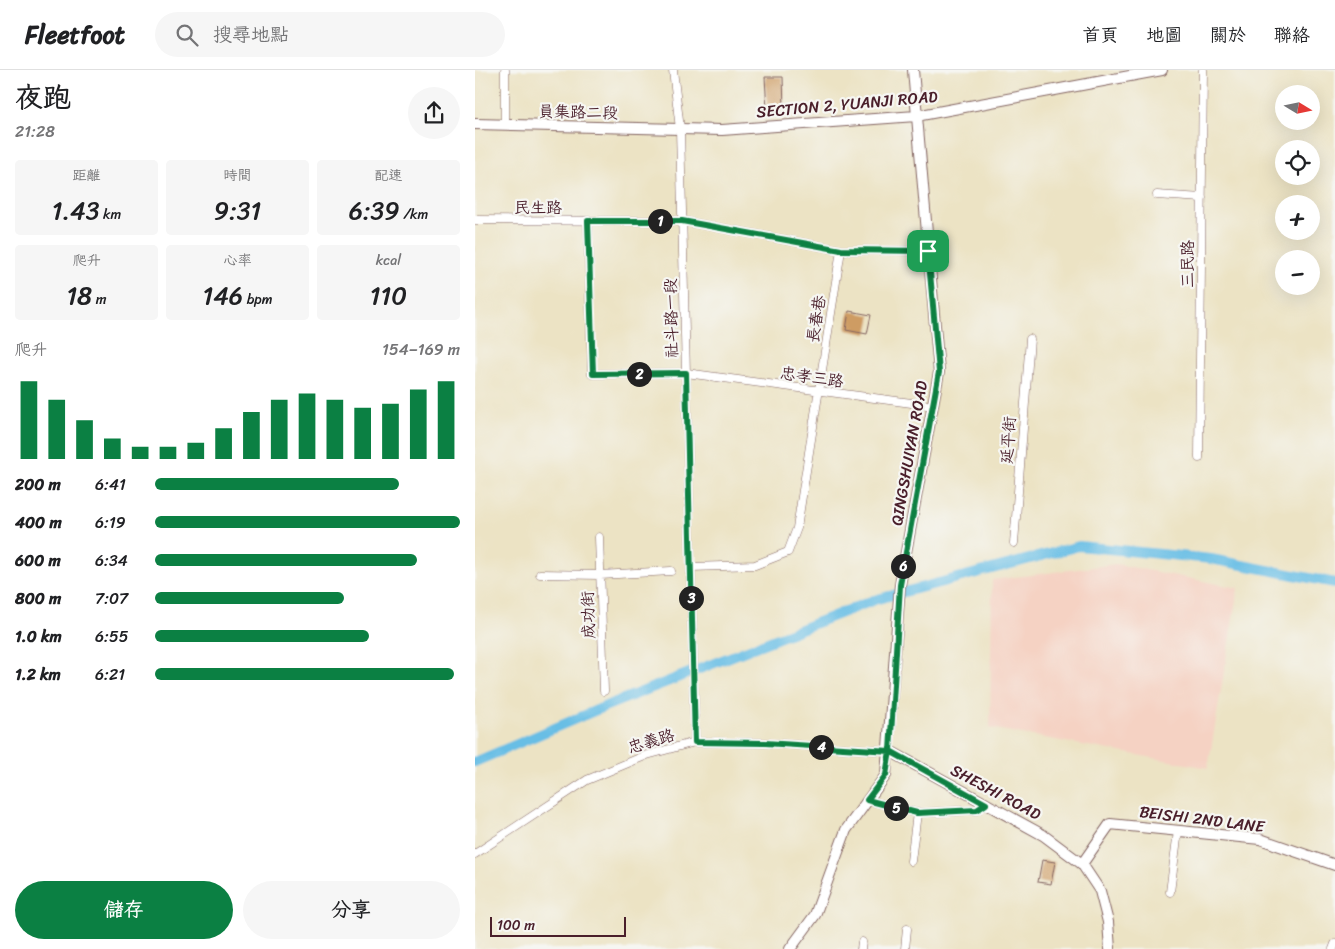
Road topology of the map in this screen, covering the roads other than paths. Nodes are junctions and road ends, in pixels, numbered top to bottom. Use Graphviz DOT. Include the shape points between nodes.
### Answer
graph roads {
  1 [pos="505,70"];
  2 [pos="673,70"];
  3 [pos="913,70"];
  4 [pos="1162,70"];
  5 [pos="1203,70"];
  6 [pos="916,116"];
  7 [pos="475,124"];
  8 [pos="505,125"];
  9 [pos="680,129"];
  10 [pos="1157,195"];
  11 [pos="1202,198"];
  12 [pos="475,220"];
  13 [pos="588,221"];
  14 [pos="682,221"];
  15 [pos="841,250"];
  16 [pos="928,251"];
  17 [pos="1030,339"];
  18 [pos="686,373"];
  19 [pos="818,392"];
  20 [pos="934,406"];
  21 [pos="1199,458"];
  22 [pos="599,537"];
  23 [pos="1014,543"];
  24 [pos="691,567"];
  25 [pos="671,572"];
  26 [pos="540,574"];
  27 [pos="600,575"];
  28 [pos="604,691"];
  29 [pos="695,742"];
  30 [pos="890,751"];
  31 [pos="867,800"];
  32 [pos="986,804"];
  33 [pos="917,813"];
  34 [pos="1178,831"];
  35 [pos="475,854"];
  36 [pos="911,861"];
  37 [pos="1082,864"];
  38 [pos="1335,865"];
  39 [pos="1170,892"];
  40 [pos="907,929"];
  41 [pos="1335,944"];
  42 [pos="795,947"];
  43 [pos="905,949"];
  44 [pos="1110,949"];
  45 [pos="1333,949"];
  1 -- 8 [label="street"];
  2 -- 9 [label="street, 社斗路一段"];
  3 -- 6 [label="street, QINGSHUIYAN ROAD"];
  4 -- 6 [label="street, SECTION 2, YUANJI ROAD"];
  5 -- 11 [label="street, 三民路"];
  6 -- 9 [label="street, SECTION 2, YUANJI ROAD" via="722,130"];
  6 -- 16 [label="street, QINGSHUIYAN ROAD"];
  7 -- 8 [label="street, 員集路二段"];
  8 -- 9 [label="street, 員集路二段"];
  9 -- 14 [label="street, 社斗路一段"];
  10 -- 11 [label="street"];
  11 -- 21 [label="street, 三民路"];
  12 -- 13 [label="street, 民生路"];
  13 -- 14 [label="street, 民生路"];
  13 -- 18 [label="street, 忠孝三路" via="593,374"];
  14 -- 15 [label="street, 民生路"];
  14 -- 18 [label="street, 社斗路一段"];
  15 -- 16 [label="street, 民生路"];
  15 -- 19 [label="street, 長春巷"];
  16 -- 20 [label="street, QINGSHUIYAN ROAD" via="939,372"];
  17 -- 23 [label="street, 延平街"];
  18 -- 19 [label="street, 忠孝三路"];
  18 -- 24 [label="street, 社斗路一段"];
  19 -- 20 [label="street, 忠孝三路"];
  19 -- 24 [label="street, 長春巷" via="797,528 788,552 755,565"];
  20 -- 30 [label="street, QINGSHUIYAN ROAD" via="900,585"];
  22 -- 27 [label="street, 成功街"];
  24 -- 29 [label="street, 社斗路一段"];
  25 -- 27 [label="street"];
  26 -- 27 [label="street"];
  27 -- 28 [label="street, 成功街"];
  29 -- 30 [label="street, 忠義路"];
  29 -- 35 [label="street, 忠義路" via="647,755 587,780"];
  30 -- 31 [label="street" via="886,775"];
  30 -- 32 [label="street, SHESHI ROAD"];
  31 -- 33 [label="street"];
  31 -- 42 [label="street" via="846,830 815,915"];
  32 -- 33 [label="street" via="977,810"];
  32 -- 37 [label="street, SHESHI ROAD" via="1043,835"];
  33 -- 36 [label="street"];
  34 -- 37 [label="street, BEISHI 2ND LANE" via="1110,824"];
  34 -- 38 [label="street, BEISHI 2ND LANE" via="1260,839"];
  34 -- 39 [label="street"];
  37 -- 44 [label="street, SHESHI ROAD" via="1100,891 1108,922"];
  40 -- 43 [label="street"];
  41 -- 45 [label="street"];
}
